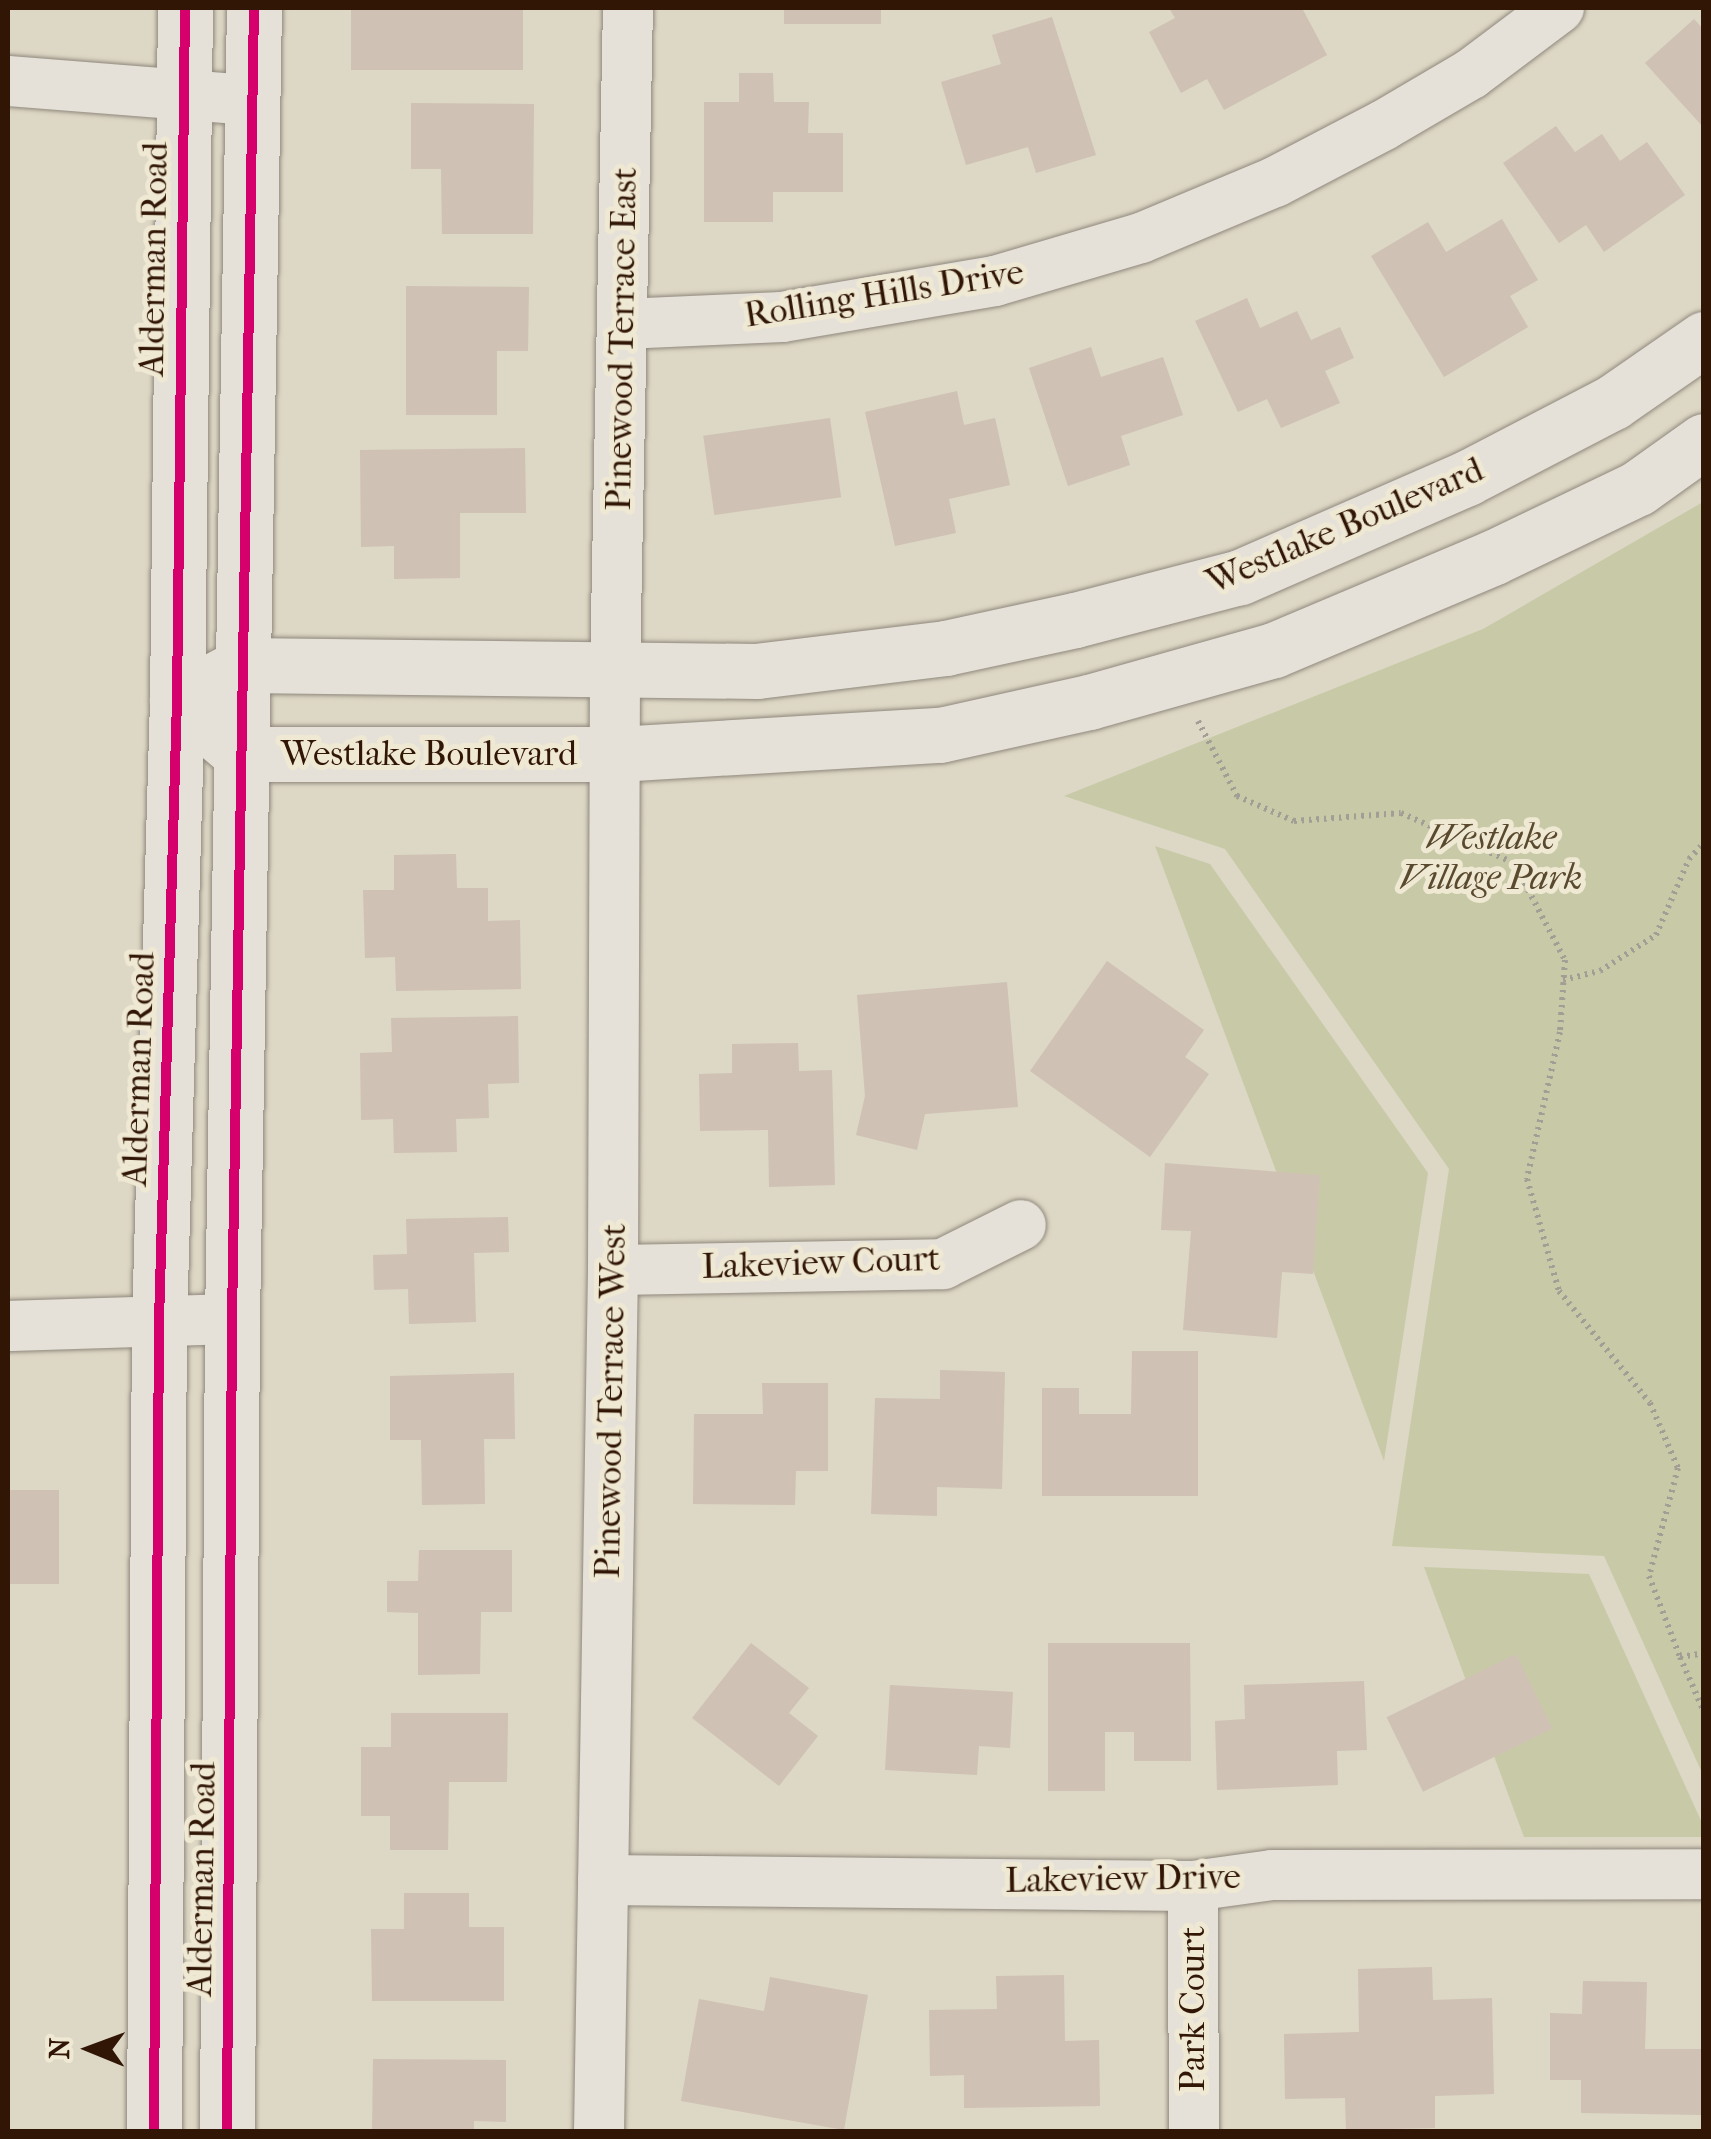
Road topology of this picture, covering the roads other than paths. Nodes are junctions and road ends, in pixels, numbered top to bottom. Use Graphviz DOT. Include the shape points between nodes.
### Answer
graph roads {
  1 [pos="186,8"];
  2 [pos="254,8"];
  3 [pos="628,8"];
  4 [pos="1529,16"];
  5 [pos="8,80"];
  6 [pos="184,92"];
  7 [pos="252,100"];
  8 [pos="623,324"];
  9 [pos="1704,340"];
  10 [pos="1704,441"];
  11 [pos="243,665"];
  12 [pos="614,670"];
  13 [pos="177,700"];
  14 [pos="242,754"];
  15 [pos="617,754"];
  16 [pos="1022,1224"];
  17 [pos="613,1270"];
  18 [pos="232,1319"];
  19 [pos="159,1321"];
  20 [pos="8,1326"];
  21 [pos="1704,1874"];
  22 [pos="603,1880"];
  23 [pos="1192,1886"];
  24 [pos="154,2132"];
  25 [pos="227,2132"];
  26 [pos="599,2132"];
  27 [pos="1194,2132"];
  1 -- 6 [label="main road, Alderman Road"];
  2 -- 7 [label="main road, Alderman Road"];
  3 -- 8 [label="street, Pinewood Terrace East"];
  4 -- 8 [label="street, Rolling Hills Drive" via="1471,74 1384,125 1276,182 1141,238 995,281 801,314"];
  5 -- 6 [label="street"];
  6 -- 7 [label="street"];
  6 -- 13 [label="main road, Alderman Road"];
  7 -- 11 [label="main road, Alderman Road"];
  8 -- 12 [label="street, Pinewood Terrace East"];
  9 -- 12 [label="main road, Westlake Boulevard" via="1613,402 1483,469 1240,577 946,648 758,671"];
  10 -- 15 [label="main road, Westlake Boulevard" via="1638,488 1274,650 940,735"];
  11 -- 12 [label="main road, Westlake Boulevard"];
  11 -- 13 [label="main road, Westlake Boulevard"];
  11 -- 14 [label="main road, Alderman Road"];
  12 -- 15 [label="street, Pinewood Terrace West"];
  13 -- 14 [label="main road, Westlake Boulevard"];
  13 -- 19 [label="main road, Alderman Road"];
  14 -- 15 [label="main road, Westlake Boulevard"];
  14 -- 18 [label="main road, Alderman Road"];
  15 -- 17 [label="street, Pinewood Terrace West"];
  16 -- 17 [label="street, Lakeview Court" via="943,1264"];
  17 -- 22 [label="street, Pinewood Terrace West"];
  18 -- 19 [label="street"];
  18 -- 25 [label="main road, Alderman Road"];
  19 -- 20 [label="street"];
  19 -- 24 [label="main road, Alderman Road"];
  21 -- 23 [label="street, Lakeview Drive" via="1272,1875"];
  22 -- 23 [label="street, Lakeview Drive"];
  22 -- 26 [label="street, Pinewood Terrace West"];
  23 -- 27 [label="street, Park Court"];
}
